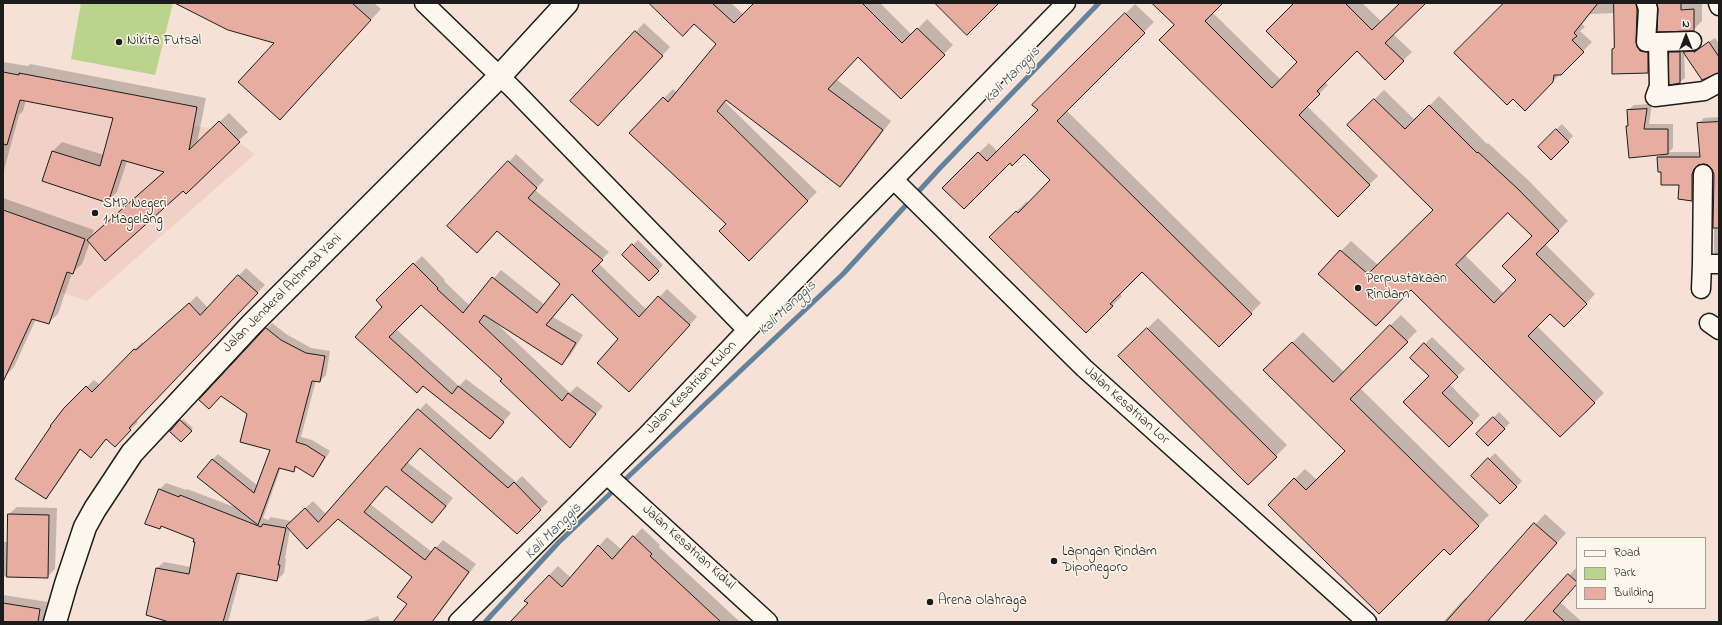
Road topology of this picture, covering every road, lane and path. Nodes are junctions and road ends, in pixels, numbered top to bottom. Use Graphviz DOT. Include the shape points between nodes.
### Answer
graph roads {
  1 [pos="424,3"];
  2 [pos="567,3"];
  3 [pos="1066,3"];
  4 [pos="1646,3"];
  5 [pos="1692,41"];
  6 [pos="1658,42"];
  7 [pos="500,76"];
  8 [pos="1719,83"];
  9 [pos="1703,174"];
  10 [pos="894,180"];
  11 [pos="1710,264"];
  12 [pos="1701,289"];
  13 [pos="747,330"];
  14 [pos="607,475"];
  15 [pos="55,622"];
  16 [pos="458,622"];
  17 [pos="768,622"];
  18 [pos="1367,622"];
  1 -- 7 [label="street"];
  2 -- 7 [label="main road, Jalan Jenderal Achmad Yani"];
  3 -- 10 [label="street, Jalan Kesatrian Kulon"];
  4 -- 6 [label="street" via="1646,42"];
  5 -- 6 [label="street"];
  6 -- 8 [label="street" via="1659,86 1655,97 1704,91"];
  7 -- 13 [label="street"];
  7 -- 15 [label="main road, Jalan Jenderal Achmad Yani" via="252,324 132,453 85,527"];
  9 -- 11 [label="street"];
  10 -- 13 [label="street, Jalan Kesatrian Kulon"];
  10 -- 18 [label="street, Jalan Kesatrian Lor" via="1084,368"];
  11 -- 12 [label="street"];
  13 -- 14 [label="street, Jalan Kesatrian Kulon"];
  14 -- 16 [label="street, Jalan Kesatrian Kulon"];
  14 -- 17 [label="street, Jalan Kesatrian Kidul"];
}
